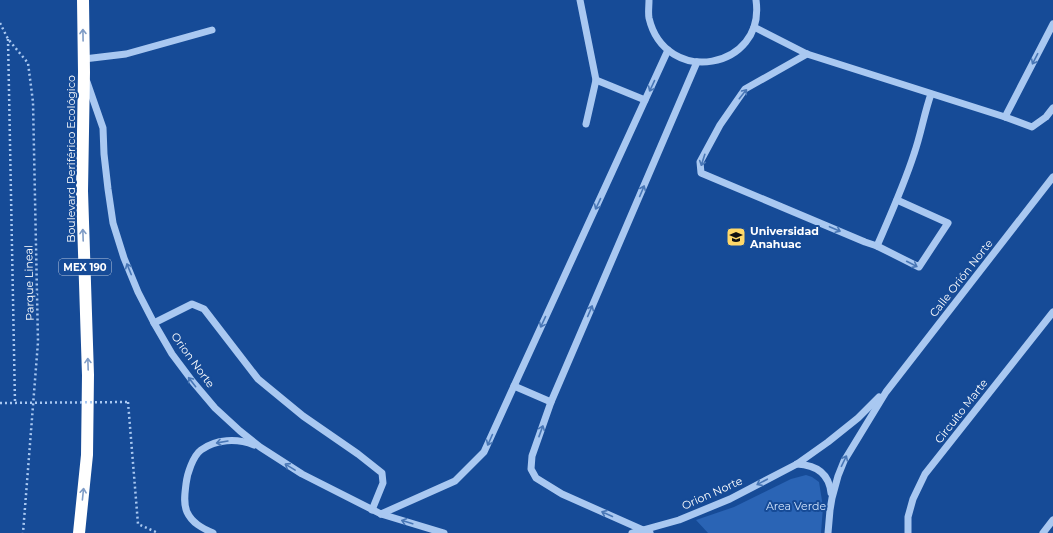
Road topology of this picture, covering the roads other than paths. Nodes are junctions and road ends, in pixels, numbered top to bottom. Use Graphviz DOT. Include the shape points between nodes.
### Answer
graph roads {
  1 [pos="83,0"];
  2 [pos="580,0"];
  3 [pos="649,0"];
  4 [pos="756,0"];
  5 [pos="1053,24"];
  6 [pos="754,27"];
  7 [pos="212,30"];
  8 [pos="668,50"];
  9 [pos="807,54"];
  10 [pos="84,59"];
  11 [pos="697,62"];
  12 [pos="84,72"];
  13 [pos="596,80"];
  14 [pos="931,94"];
  15 [pos="645,100"];
  16 [pos="1053,108"];
  17 [pos="1005,117"];
  18 [pos="586,124"];
  19 [pos="1053,177"];
  20 [pos="897,200"];
  21 [pos="877,246"];
  22 [pos="1053,312"];
  23 [pos="154,323"];
  24 [pos="514,386"];
  25 [pos="886,392"];
  26 [pos="551,402"];
  27 [pos="260,447"];
  28 [pos="797,464"];
  29 [pos="832,498"];
  30 [pos="372,510"];
  31 [pos="381,514"];
  32 [pos="1053,520"];
  33 [pos="643,530"];
  34 [pos="79,533"];
  35 [pos="213,533"];
  36 [pos="444,533"];
  37 [pos="632,533"];
  38 [pos="650,533"];
  39 [pos="828,533"];
  40 [pos="908,533"];
  41 [pos="1043,533"];
  10 -- 1 [label="highway, Boulevard Periférico Ecológico / MEX 190, one-way"];
  2 -- 13 [label="street"];
  3 -- 8 [label="street" via="649,17 655,36"];
  4 -- 6 [label="street" via="758,9"];
  5 -- 17 [label="street, one-way"];
  6 -- 9 [label="street"];
  6 -- 11 [label="street" via="745,42 732,54 715,61"];
  7 -- 10 [label="street" via="126,54"];
  8 -- 11 [label="street" via="682,58"];
  8 -- 15 [label="street, one-way"];
  9 -- 14 [label="street"];
  9 -- 21 [label="street" via="746,89 720,125 700,162 701,173"];
  10 -- 12 [label="highway, Boulevard Periférico Ecológico / MEX 190"];
  26 -- 11 [label="street, one-way"];
  23 -- 12 [label="street, Orion Norte, one-way" via="124,258 114,223 108,189 103,128"];
  34 -- 12 [label="highway, Boulevard Periférico Ecológico / MEX 190, one-way" via="87,455 88,375 82,191"];
  13 -- 15 [label="street"];
  13 -- 18 [label="street"];
  14 -- 17 [label="street"];
  14 -- 20 [label="street"];
  15 -- 24 [label="street, one-way"];
  16 -- 17 [label="street" via="1032,127"];
  19 -- 25 [label="street, Calle Orión Norte"];
  20 -- 21 [label="street"];
  21 -- 20 [label="street, one-way" via="919,267 948,223"];
  22 -- 40 [label="street, Circuito Marte" via="925,474 913,499 908,517"];
  27 -- 23 [label="street, Orion Norte, one-way" via="215,408 172,354"];
  23 -- 30 [label="street" via="192,304 204,309 258,379 303,416 382,474 383,483"];
  24 -- 26 [label="street"];
  24 -- 31 [label="street, one-way" via="484,452 455,481"];
  25 -- 28 [label="street, Calle Orión Norte" via="858,418"];
  29 -- 25 [label="street, Calle Orión Norte, one-way" via="844,460"];
  33 -- 26 [label="street, one-way" via="562,494 536,478 531,469 532,456"];
  30 -- 27 [label="street, Orion Norte, one-way" via="302,474"];
  27 -- 35 [label="street, one-way" via="247,442 220,441 200,451 195,458 186,480 187,511 196,523"];
  28 -- 29 [label="street" via="818,469 831,487"];
  28 -- 33 [label="street, Orion Norte, one-way" via="730,499 679,520"];
  29 -- 39 [label="street, Calle Orión Norte"];
  30 -- 31 [label="street, Orion Norte"];
  36 -- 31 [label="street, Orion Norte, one-way"];
  32 -- 41 [label="street"];
  33 -- 37 [label="street, Orion Norte"];
  33 -- 38 [label="street"];
}
